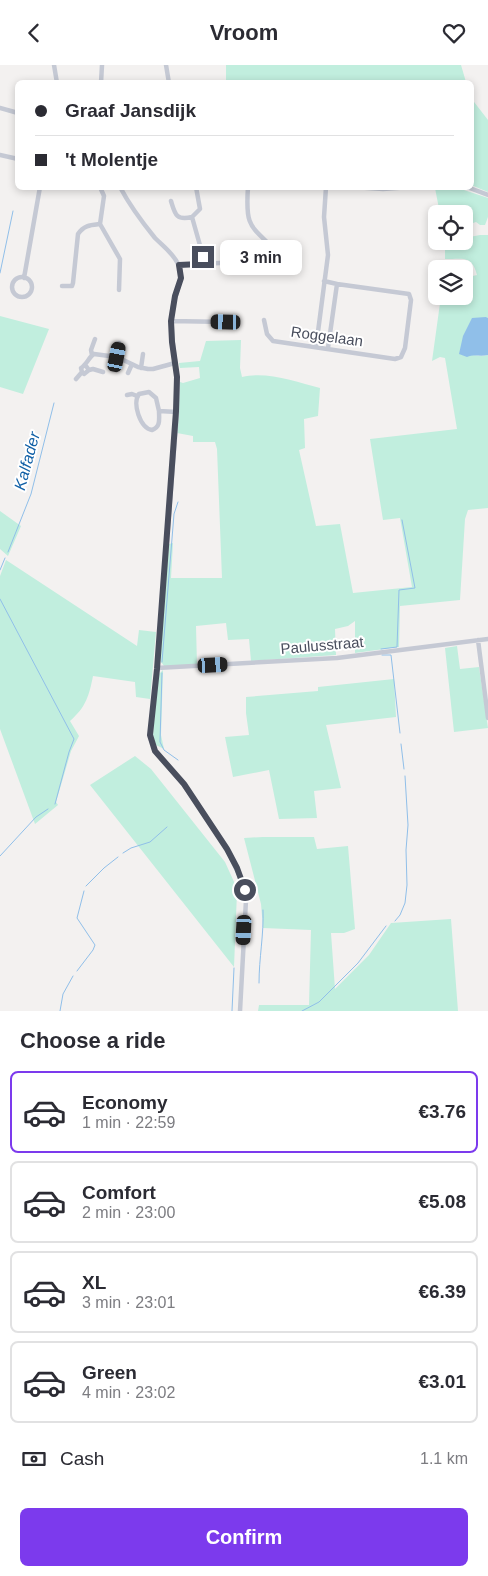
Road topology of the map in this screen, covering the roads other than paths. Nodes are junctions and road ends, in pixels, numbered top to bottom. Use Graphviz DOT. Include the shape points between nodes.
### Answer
graph roads {
  1 [pos="54,65"];
  2 [pos="102,65"];
  3 [pos="166,65"];
  4 [pos="56,80"];
  5 [pos="101,80"];
  6 [pos="168,80"];
  7 [pos="0,108"];
  8 [pos="15,112"];
  9 [pos="0,155"];
  10 [pos="15,158"];
  11 [pos="39,190"];
  12 [pos="101,190"];
  13 [pos="122,190"];
  14 [pos="197,190"];
  15 [pos="248,190"];
  16 [pos="326,190"];
  17 [pos="474,190"];
  18 [pos="488,195"];
  19 [pos="171,201"];
  20 [pos="192,217"];
  21 [pos="100,224"];
  22 [pos="266,242"];
  23 [pos="220,263"];
  24 [pos="200,264"];
  25 [pos="179,265"];
  26 [pos="24,278"];
  27 [pos="324,281"];
  28 [pos="337,283"];
  29 [pos="62,286"];
  30 [pos="119,290"];
  31 [pos="264,320"];
  32 [pos="171,321"];
  33 [pos="226,322"];
  34 [pos="95,339"];
  35 [pos="119,343"];
  36 [pos="316,347"];
  37 [pos="328,348"];
  38 [pos="143,353"];
  39 [pos="92,355"];
  40 [pos="117,357"];
  41 [pos="175,363"];
  42 [pos="132,364"];
  43 [pos="87,368"];
  44 [pos="141,368"];
  45 [pos="104,372"];
  46 [pos="128,373"];
  47 [pos="76,379"];
  48 [pos="128,395"];
  49 [pos="137,396"];
  50 [pos="159,411"];
  51 [pos="176,411"];
  52 [pos="488,639"];
  53 [pos="478,640"];
  54 [pos="157,669"];
  55 [pos="488,718"];
  56 [pos="240,1011"];
  1 -- 4 [label="street"];
  2 -- 5 [label="street"];
  3 -- 6 [label="street"];
  7 -- 8 [label="street"];
  9 -- 10 [label="street"];
  11 -- 26 [label="street"];
  12 -- 21 [label="street" via="104,196"];
  13 -- 25 [label="street" via="143,224"];
  14 -- 20 [label="street" via="200,209"];
  15 -- 22 [label="street" via="249,221"];
  16 -- 27 [label="street" via="324,217 328,255"];
  17 -- 18 [label="street"];
  19 -- 20 [label="street" via="178,217"];
  20 -- 24 [label="street" via="203,257"];
  21 -- 29 [label="street" via="87,225 78,233 73,283 72,286"];
  21 -- 30 [label="street" via="120,259"];
  22 -- 22 [label="street" via="277,252 277,260 273,263 264,259"];
  23 -- 24 [label="street"];
  24 -- 25 [label="street"];
  25 -- 32 [label="street" via="181,278"];
  26 -- 26 [label="street" via="17,279 13,285 14,292 20,297 27,296 31,289 30,282"];
  27 -- 28 [label="street"];
  27 -- 36 [label="street"];
  28 -- 37 [label="street"];
  28 -- 37 [label="street, Roggelaan" via="409,294 404,354 395,359"];
  31 -- 36 [label="street, Roggelaan" via="267,334 273,341"];
  32 -- 33 [label="street"];
  32 -- 41 [label="street"];
  34 -- 39 [label="street"];
  35 -- 40 [label="street"];
  36 -- 37 [label="street, Roggelaan"];
  38 -- 44 [label="street"];
  39 -- 40 [label="street"];
  39 -- 43 [label="street"];
  40 -- 42 [label="street"];
  41 -- 44 [label="street" via="153,369"];
  41 -- 51 [label="street" via="178,385"];
  42 -- 44 [label="street"];
  42 -- 46 [label="street"];
  43 -- 45 [label="street"];
  43 -- 47 [label="street" via="85,374 82,372"];
  48 -- 49 [label="street"];
  49 -- 50 [label="street" via="153,394"];
  49 -- 50 [label="street" via="145,428 152,430 157,427"];
  50 -- 51 [label="street"];
  51 -- 54 [label="street"];
  52 -- 53 [label="street, Paulusstraat"];
  53 -- 54 [label="street, Paulusstraat" via="336,658"];
  53 -- 55 [label="street"];
  54 -- 56 [label="street" via="150,735 155,751 184,784 227,849 245,890"];
}
